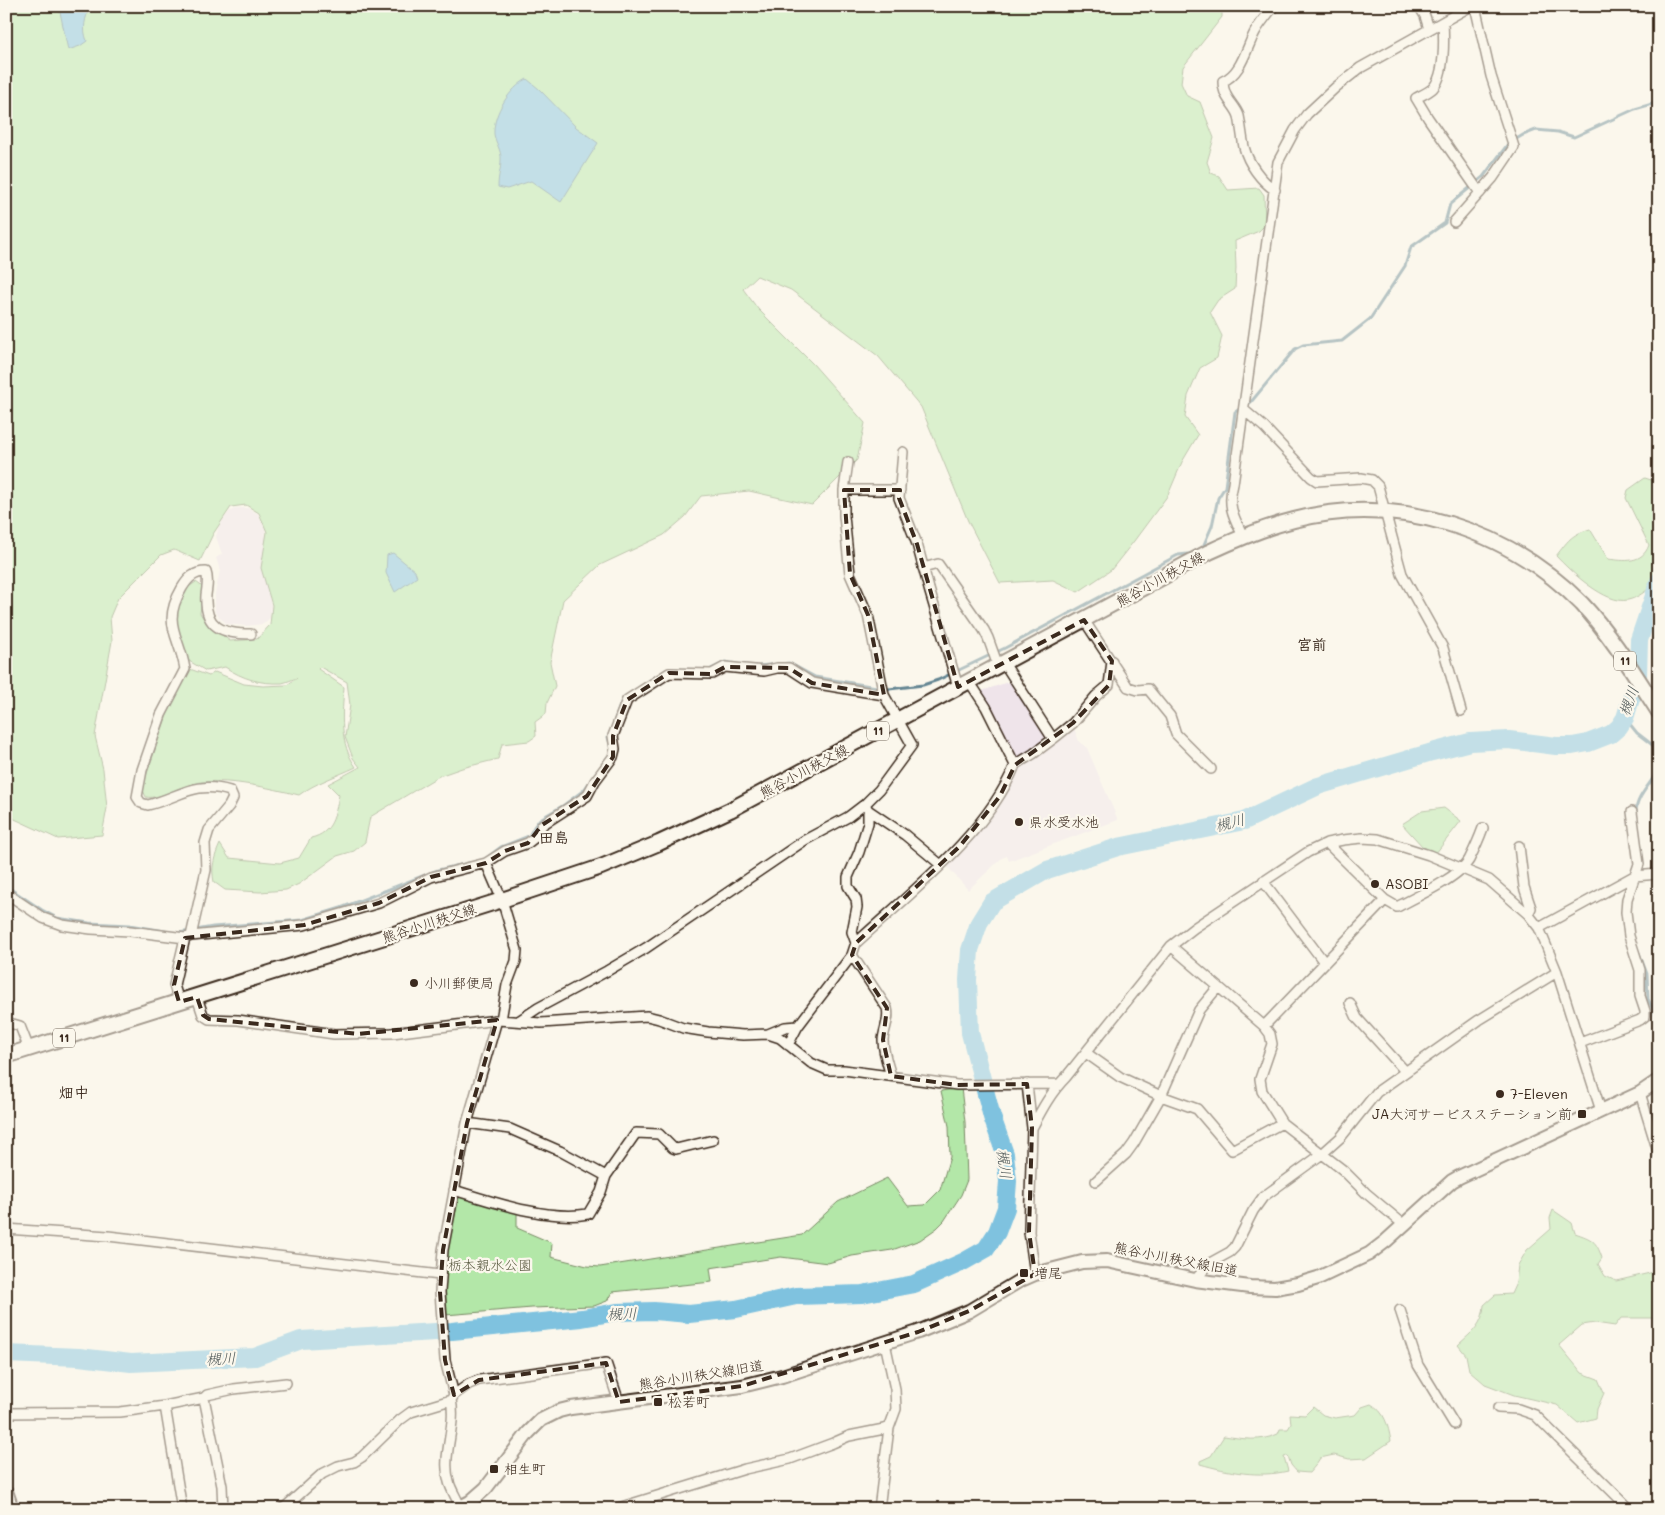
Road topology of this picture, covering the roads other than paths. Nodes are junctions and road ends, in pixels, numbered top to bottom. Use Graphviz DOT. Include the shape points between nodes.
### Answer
graph roads {
  1 [pos="1274,6"];
  2 [pos="1419,6"];
  3 [pos="1471,6"];
  4 [pos="1475,6"];
  5 [pos="1443,22"];
  6 [pos="1429,29"];
  7 [pos="1275,190"];
  8 [pos="1480,193"];
  9 [pos="1454,222"];
  10 [pos="1244,410"];
  11 [pos="903,452"];
  12 [pos="848,462"];
  13 [pos="844,490"];
  14 [pos="900,490"];
  15 [pos="1386,512"];
  16 [pos="1243,536"];
  17 [pos="923,568"];
  18 [pos="1084,620"];
  19 [pos="251,634"];
  20 [pos="1112,661"];
  21 [pos="1000,663"];
  22 [pos="964,684"];
  23 [pos="884,694"];
  24 [pos="1461,711"];
  25 [pos="1659,712"];
  26 [pos="898,720"];
  27 [pos="1053,739"];
  28 [pos="1015,765"];
  29 [pos="1211,769"];
  30 [pos="867,807"];
  31 [pos="1632,812"];
  32 [pos="1483,828"];
  33 [pos="1327,843"];
  34 [pos="1519,846"];
  35 [pos="486,863"];
  36 [pos="941,865"];
  37 [pos="1461,868"];
  38 [pos="1659,874"];
  39 [pos="1634,876"];
  40 [pos="1263,881"];
  41 [pos="6,893"];
  42 [pos="502,900"];
  43 [pos="1385,900"];
  44 [pos="1528,914"];
  45 [pos="1540,928"];
  46 [pos="188,937"];
  47 [pos="856,943"];
  48 [pos="1171,946"];
  49 [pos="852,955"];
  50 [pos="1324,962"];
  51 [pos="1557,972"];
  52 [pos="1218,987"];
  53 [pos="197,997"];
  54 [pos="179,1002"];
  55 [pos="1350,1003"];
  56 [pos="499,1020"];
  57 [pos="520,1020"];
  58 [pos="6,1022"];
  59 [pos="798,1026"];
  60 [pos="1264,1026"];
  61 [pos="768,1034"];
  62 [pos="1580,1043"];
  63 [pos="788,1045"];
  64 [pos="29,1049"];
  65 [pos="1086,1053"];
  66 [pos="6,1056"];
  67 [pos="1405,1071"];
  68 [pos="891,1076"];
  69 [pos="1659,1080"];
  70 [pos="1027,1084"];
  71 [pos="1058,1084"];
  72 [pos="1640,1093"];
  73 [pos="1160,1096"];
  74 [pos="1601,1112"];
  75 [pos="467,1123"];
  76 [pos="1282,1123"];
  77 [pos="1032,1128"];
  78 [pos="713,1140"];
  79 [pos="1322,1154"];
  80 [pos="1659,1154"];
  81 [pos="606,1176"];
  82 [pos="1096,1181"];
  83 [pos="454,1190"];
  84 [pos="1403,1224"];
  85 [pos="6,1229"];
  86 [pos="1036,1274"];
  87 [pos="440,1275"];
  88 [pos="1195,1280"];
  89 [pos="1400,1310"];
  90 [pos="885,1343"];
  91 [pos="286,1383"];
  92 [pos="453,1397"];
  93 [pos="204,1398"];
  94 [pos="619,1402"];
  95 [pos="165,1406"];
  96 [pos="1498,1408"];
  97 [pos="6,1413"];
  98 [pos="1454,1424"];
  99 [pos="889,1428"];
  100 [pos="6,1494"];
  101 [pos="466,1506"];
  102 [pos="11,1509"];
  103 [pos="182,1509"];
  104 [pos="223,1509"];
  105 [pos="283,1509"];
  106 [pos="615,1509"];
  107 [pos="879,1509"];
  108 [pos="1630,1509"];
  1 -- 7 [label="street" via="1256,30 1239,67 1222,82 1230,103 1239,114 1247,156 1264,183"];
  2 -- 6 [label="street"];
  3 -- 5 [label="street"];
  4 -- 8 [label="street" via="1491,76 1514,147"];
  5 -- 6 [label="street"];
  5 -- 8 [label="street" via="1442,63 1435,86 1416,98"];
  6 -- 7 [label="street" via="1360,68 1307,114 1278,162"];
  7 -- 10 [label="street"];
  8 -- 9 [label="street"];
  10 -- 15 [label="street" via="1311,477 1317,480 1372,480 1378,486"];
  10 -- 16 [label="street" via="1230,496 1232,511"];
  11 -- 14 [label="street"];
  12 -- 13 [label="street"];
  13 -- 14 [label="street"];
  13 -- 23 [label="street" via="850,574 868,615"];
  14 -- 17 [label="street" via="899,498"];
  15 -- 16 [label="main road, 熊谷小川秩父線 / 11" via="1317,515"];
  15 -- 24 [label="street" via="1402,574 1443,648"];
  15 -- 25 [label="main road, 熊谷小川秩父線 / 11" via="1426,517 1470,530 1523,556 1550,575 1601,626"];
  16 -- 18 [label="main road, 熊谷小川秩父線 / 11"];
  17 -- 21 [label="street" via="938,564 984,630"];
  17 -- 22 [label="street"];
  18 -- 20 [label="street"];
  18 -- 21 [label="main road, 熊谷小川秩父線 / 11"];
  19 -- 46 [label="street" via="225,632 215,626 208,613 206,572 198,572 187,579 173,603 171,617 185,669 161,715 142,770 137,797 148,805 194,788 212,786 230,791 233,798 209,830 205,843 206,870"];
  20 -- 27 [label="street" via="1110,685"];
  20 -- 29 [label="street" via="1128,687 1148,689 1170,716 1176,734"];
  21 -- 22 [label="main road, 熊谷小川秩父線 / 11"];
  21 -- 27 [label="street"];
  22 -- 26 [label="main road, 熊谷小川秩父線 / 11"];
  22 -- 28 [label="street" via="986,707"];
  23 -- 26 [label="street"];
  23 -- 35 [label="street" via="812,683 789,668 764,671 725,667 712,674 669,673 627,700 613,736 613,757 587,796 542,825 538,835 528,843 505,850"];
  26 -- 30 [label="street" via="912,745"];
  26 -- 42 [label="main road, 熊谷小川秩父線 / 11" via="690,829 601,867"];
  27 -- 28 [label="street"];
  28 -- 36 [label="street" via="1000,796"];
  30 -- 36 [label="street"];
  30 -- 47 [label="street" via="868,823 848,877 848,886 857,907 852,932"];
  30 -- 57 [label="street" via="805,840 646,948"];
  31 -- 39 [label="street" via="1639,864"];
  32 -- 37 [label="street" via="1468,862"];
  33 -- 37 [label="street" via="1378,839"];
  33 -- 40 [label="street"];
  33 -- 43 [label="street"];
  34 -- 44 [label="street" via="1524,887 1531,908"];
  35 -- 42 [label="street"];
  35 -- 46 [label="street" via="431,877 379,903 304,925"];
  36 -- 47 [label="street"];
  37 -- 43 [label="street" via="1439,884 1397,906"];
  37 -- 44 [label="street" via="1489,880"];
  38 -- 39 [label="street"];
  39 -- 45 [label="street"];
  39 -- 62 [label="street" via="1626,912 1629,936 1640,970 1640,996 1645,1016"];
  40 -- 48 [label="street"];
  40 -- 50 [label="street"];
  41 -- 46 [label="street" via="43,918 62,925"];
  42 -- 53 [label="main road, 熊谷小川秩父線 / 11"];
  42 -- 56 [label="street" via="517,950"];
  43 -- 50 [label="street"];
  44 -- 45 [label="street"];
  45 -- 51 [label="street"];
  46 -- 54 [label="street" via="174,985"];
  47 -- 49 [label="street"];
  48 -- 52 [label="street"];
  48 -- 65 [label="street"];
  49 -- 59 [label="street"];
  49 -- 68 [label="street" via="887,1008 889,1016 883,1040"];
  50 -- 60 [label="street"];
  51 -- 62 [label="street"];
  51 -- 67 [label="street"];
  52 -- 60 [label="street"];
  52 -- 73 [label="street" via="1199,1010"];
  53 -- 54 [label="main road, 熊谷小川秩父線 / 11"];
  53 -- 56 [label="street" via="203,1015 209,1019 334,1034 384,1033"];
  54 -- 64 [label="main road, 熊谷小川秩父線 / 11"];
  55 -- 67 [label="street" via="1357,1018"];
  56 -- 57 [label="street"];
  56 -- 75 [label="street"];
  57 -- 61 [label="street" via="541,1023 647,1016 708,1032"];
  58 -- 64 [label="street" via="20,1026"];
  59 -- 61 [label="street"];
  59 -- 63 [label="street"];
  60 -- 76 [label="street" via="1272,1044 1260,1079 1262,1090"];
  61 -- 63 [label="street"];
  62 -- 74 [label="street"];
  63 -- 68 [label="street" via="811,1063 827,1070"];
  64 -- 66 [label="main road, 熊谷小川秩父線 / 11"];
  65 -- 71 [label="street"];
  65 -- 73 [label="street" via="1120,1077"];
  67 -- 79 [label="street" via="1377,1092 1341,1137"];
  68 -- 70 [label="street" via="957,1085"];
  69 -- 72 [label="street, 熊谷小川秩父線旧道"];
  70 -- 71 [label="street"];
  70 -- 77 [label="street"];
  71 -- 77 [label="street"];
  72 -- 74 [label="street, 熊谷小川秩父線旧道"];
  72 -- 80 [label="street"];
  73 -- 76 [label="street" via="1197,1110 1232,1150"];
  73 -- 82 [label="street" via="1126,1154"];
  74 -- 84 [label="street, 熊谷小川秩父線旧道" via="1464,1174"];
  75 -- 81 [label="street" via="517,1131"];
  75 -- 83 [label="street"];
  76 -- 79 [label="street"];
  77 -- 86 [label="street" via="1029,1232"];
  78 -- 81 [label="street" via="676,1149 659,1134 636,1133"];
  79 -- 84 [label="street"];
  79 -- 88 [label="street" via="1263,1197 1235,1247 1210,1263"];
  81 -- 83 [label="street" via="588,1214 575,1216 518,1209"];
  83 -- 87 [label="street"];
  84 -- 88 [label="street, 熊谷小川秩父線旧道" via="1362,1258 1298,1284 1267,1288"];
  85 -- 87 [label="street" via="108,1236"];
  86 -- 88 [label="street, 熊谷小川秩父線旧道" via="1059,1266 1097,1260"];
  86 -- 90 [label="street, 熊谷小川秩父線旧道" via="1018,1281 969,1311"];
  87 -- 92 [label="street" via="445,1360"];
  89 -- 98 [label="street" via="1418,1365"];
  90 -- 94 [label="street, 熊谷小川秩父線旧道" via="742,1386"];
  90 -- 99 [label="street" via="896,1409"];
  91 -- 93 [label="street" via="234,1389"];
  92 -- 94 [label="street" via="479,1380 606,1363"];
  92 -- 101 [label="street" via="449,1481"];
  92 -- 105 [label="street" via="411,1412 362,1456 322,1474"];
  93 -- 95 [label="street"];
  93 -- 104 [label="street" via="222,1486"];
  94 -- 101 [label="street, 熊谷小川秩父線旧道" via="571,1408 540,1420 486,1488"];
  95 -- 97 [label="street" via="120,1412"];
  95 -- 103 [label="street"];
  96 -- 108 [label="street" via="1518,1409 1535,1416"];
  99 -- 106 [label="street" via="849,1436 790,1459 745,1469"];
  99 -- 107 [label="street"];
  100 -- 102 [label="main road"];
}
